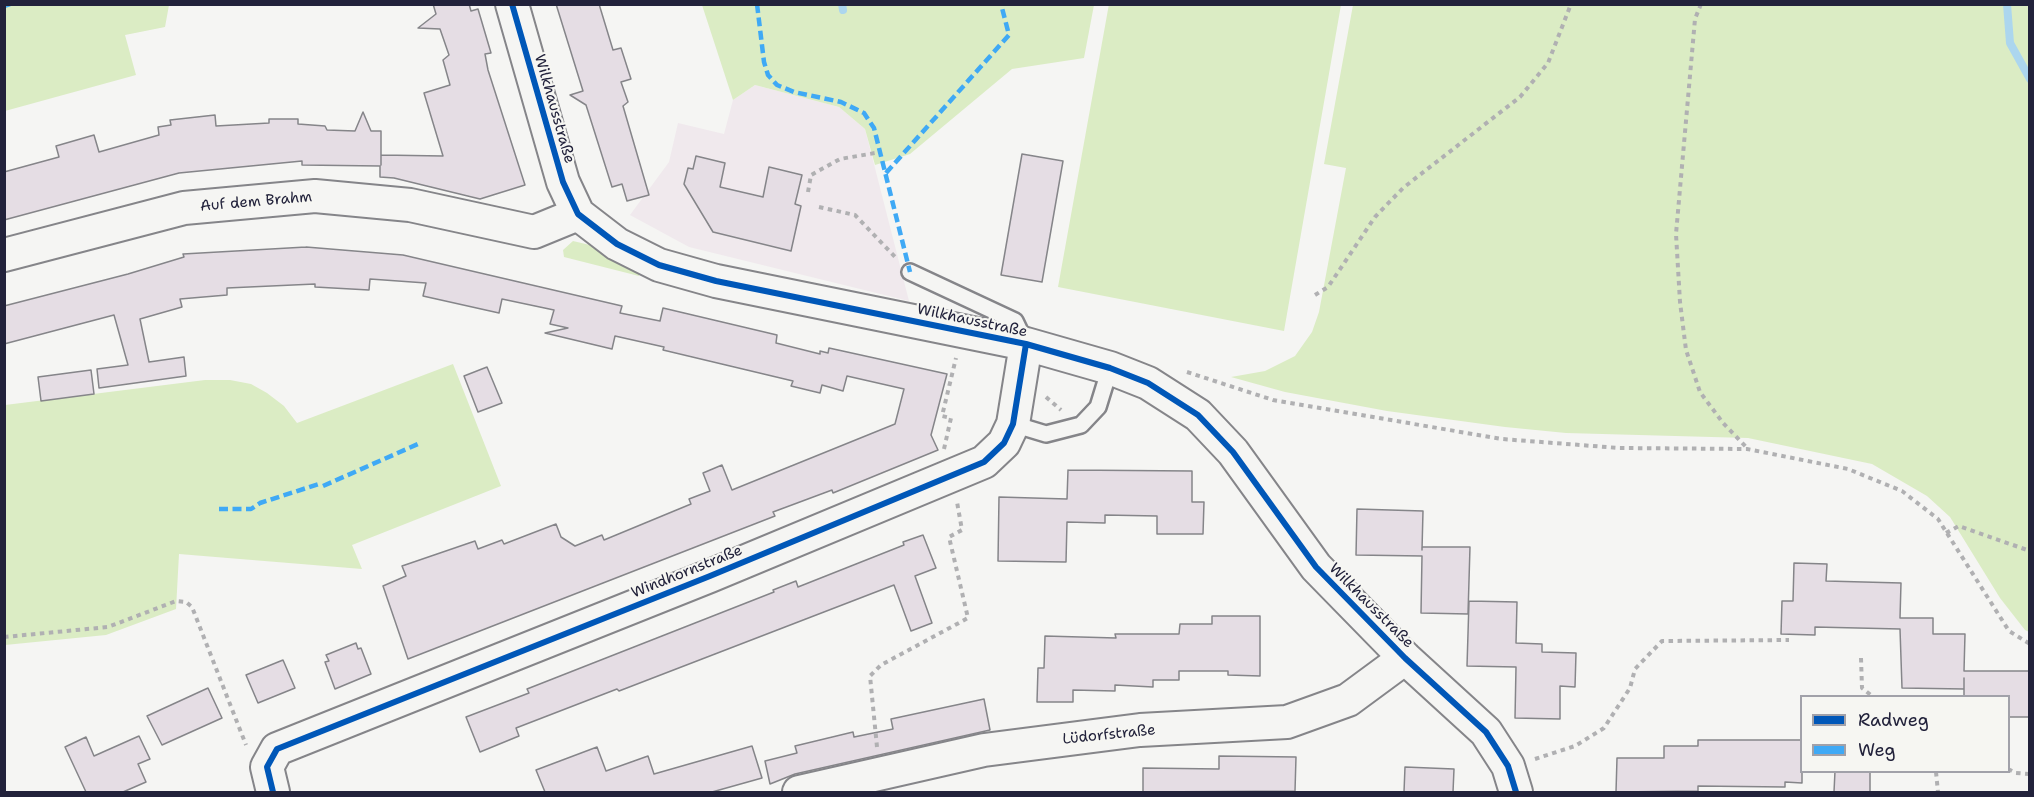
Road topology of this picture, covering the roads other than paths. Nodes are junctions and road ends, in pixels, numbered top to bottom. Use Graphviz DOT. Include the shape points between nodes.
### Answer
graph roads {
  1 [pos="512,4"];
  2 [pos="578,214"];
  3 [pos="4,255"];
  4 [pos="910,272"];
  5 [pos="1026,344"];
  6 [pos="1110,368"];
  7 [pos="1013,424"];
  8 [pos="1405,658"];
  9 [pos="1512,779"];
  10 [pos="273,792"];
  11 [pos="799,792"];
  1 -- 2 [label="street, Wilkhausstraße" via="563,182"];
  2 -- 3 [label="street, Auf dem Brahm" via="534,232 410,205 315,196 184,208"];
  2 -- 5 [label="street, Wilkhausstraße" via="617,244 659,265 716,281"];
  4 -- 5 [label="lane" via="1015,321"];
  5 -- 6 [label="street, Wilkhausstraße"];
  5 -- 7 [label="street, Windhornstraße"];
  6 -- 7 [label="lane" via="1098,407 1081,425 1046,434"];
  6 -- 8 [label="street, Wilkhausstraße" via="1148,383 1198,415 1233,452 1316,567"];
  7 -- 10 [label="street, Windhornstraße" via="1004,443 984,462 944,481 262,749"];
  8 -- 9 [label="street, Wilkhausstraße" via="1486,732"];
  8 -- 11 [label="street, Lüdorfstraße" via="1348,700 1287,722 1140,730 984,750"];
}
